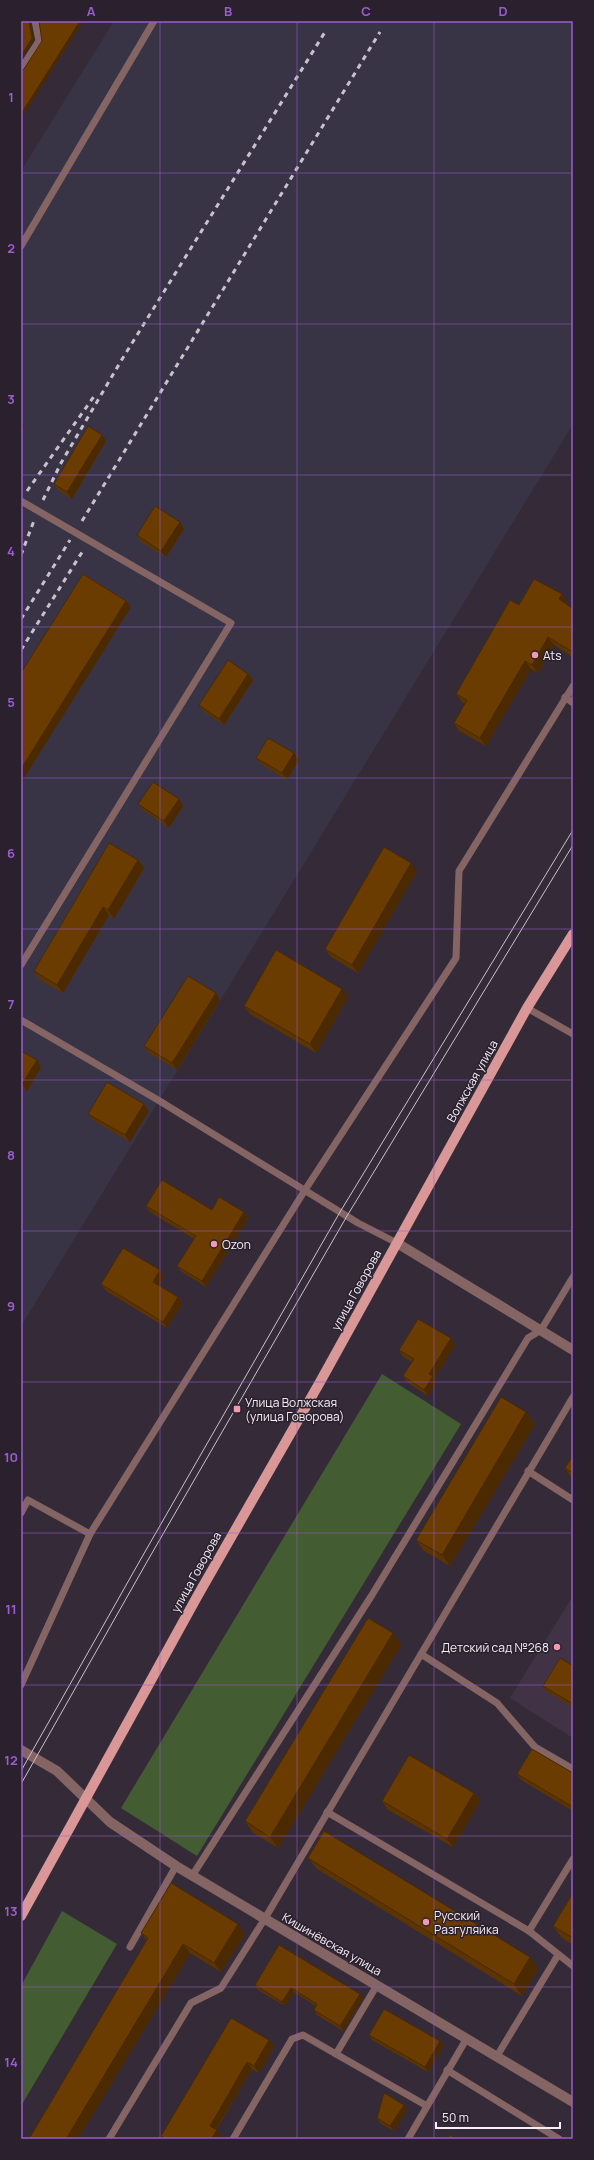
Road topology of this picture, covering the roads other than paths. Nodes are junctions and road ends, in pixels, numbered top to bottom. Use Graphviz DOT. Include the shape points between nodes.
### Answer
graph roads {
  1 [pos="35,21"];
  2 [pos="154,21"];
  3 [pos="21,69"];
  4 [pos="21,246"];
  5 [pos="21,501"];
  6 [pos="573,686"];
  7 [pos="565,697"];
  8 [pos="573,703"];
  9 [pos="573,934"];
  10 [pos="21,965"];
  11 [pos="527,1008"];
  12 [pos="21,1020"];
  13 [pos="573,1034"];
  14 [pos="305,1190"];
  15 [pos="397,1243"];
  16 [pos="573,1277"];
  17 [pos="541,1330"];
  18 [pos="573,1350"];
  19 [pos="573,1397"];
  20 [pos="528,1471"];
  21 [pos="573,1500"];
  22 [pos="21,1513"];
  23 [pos="90,1534"];
  24 [pos="421,1654"];
  25 [pos="21,1685"];
  26 [pos="21,1750"];
  27 [pos="573,1769"];
  28 [pos="86,1799"];
  29 [pos="327,1812"];
  30 [pos="573,1859"];
  31 [pos="176,1866"];
  32 [pos="192,1876"];
  33 [pos="21,1916"];
  34 [pos="264,1920"];
  35 [pos="529,1932"];
  36 [pos="130,1947"];
  37 [pos="558,1956"];
  38 [pos="573,1966"];
  39 [pos="377,1985"];
  40 [pos="467,2038"];
  41 [pos="336,2054"];
  42 [pos="498,2056"];
  43 [pos="447,2070"];
  44 [pos="573,2102"];
  45 [pos="427,2106"];
  46 [pos="109,2139"];
  47 [pos="233,2139"];
  48 [pos="408,2139"];
  49 [pos="559,2139"];
  1 -- 3 [label="lane" via="39,41"];
  2 -- 4 [label="lane"];
  5 -- 10 [label="lane" via="231,623"];
  6 -- 7 [label="lane"];
  7 -- 8 [label="lane"];
  7 -- 14 [label="lane" via="459,871 456,958"];
  9 -- 11 [label="main road, Волжская улица"];
  11 -- 13 [label="lane"];
  11 -- 15 [label="main road, Волжская улица"];
  12 -- 14 [label="lane"];
  14 -- 15 [label="lane" via="358,1223"];
  14 -- 23 [label="lane"];
  15 -- 17 [label="street"];
  15 -- 28 [label="main road, улица Говорова"];
  16 -- 17 [label="lane"];
  17 -- 18 [label="street"];
  17 -- 32 [label="lane" via="528,1338 372,1595"];
  19 -- 20 [label="lane"];
  20 -- 21 [label="lane"];
  20 -- 24 [label="lane"];
  22 -- 23 [label="lane" via="28,1500"];
  23 -- 25 [label="lane"];
  24 -- 27 [label="lane" via="497,1703 535,1747"];
  24 -- 29 [label="lane"];
  26 -- 28 [label="street, Кишинёвская улица" via="57,1771"];
  28 -- 31 [label="street, Кишинёвская улица" via="110,1822"];
  28 -- 33 [label="main road, улица Говорова"];
  29 -- 34 [label="lane"];
  29 -- 35 [label="lane"];
  30 -- 35 [label="lane"];
  31 -- 32 [label="street, Кишинёвская улица"];
  31 -- 36 [label="lane"];
  32 -- 34 [label="street, Кишинёвская улица"];
  34 -- 39 [label="street, Кишинёвская улица"];
  34 -- 46 [label="lane" via="221,1988 191,2003"];
  35 -- 37 [label="lane"];
  37 -- 38 [label="lane"];
  37 -- 42 [label="lane"];
  39 -- 40 [label="street, Кишинёвская улица"];
  39 -- 41 [label="lane"];
  40 -- 42 [label="street, Кишинёвская улица"];
  40 -- 43 [label="lane"];
  41 -- 45 [label="lane"];
  41 -- 47 [label="lane" via="303,2035 292,2039"];
  42 -- 44 [label="street, Кишинёвская улица"];
  43 -- 45 [label="lane"];
  43 -- 49 [label="lane"];
  45 -- 48 [label="lane"];
}
